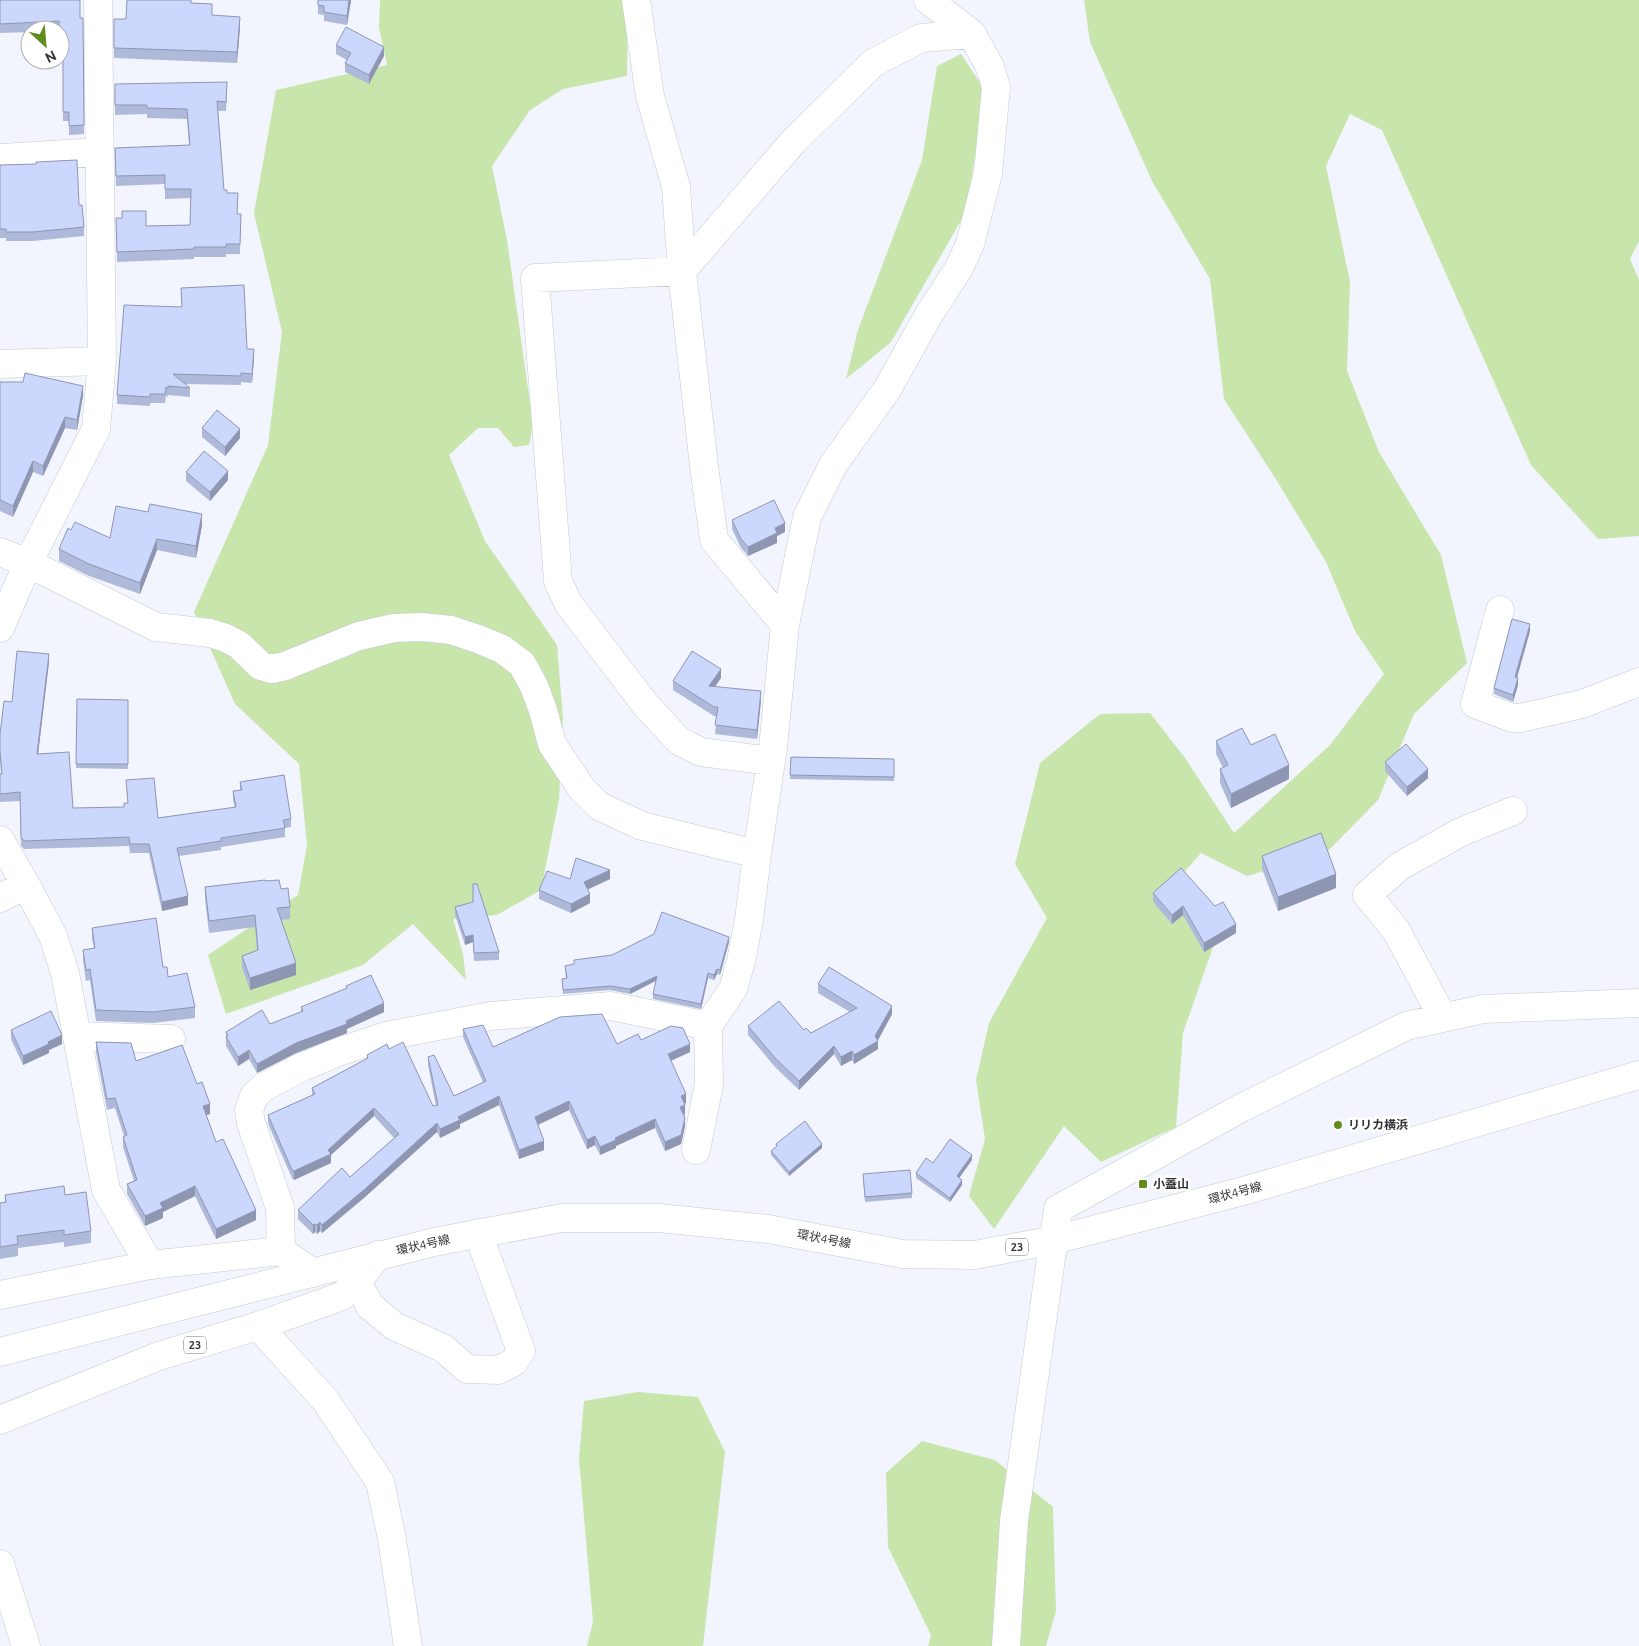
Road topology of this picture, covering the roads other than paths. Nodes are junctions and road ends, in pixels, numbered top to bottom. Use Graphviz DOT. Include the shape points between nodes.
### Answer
graph roads {
  1 [pos="98,0"];
  2 [pos="636,0"];
  3 [pos="928,0"];
  4 [pos="972,34"];
  5 [pos="100,152"];
  6 [pos="0,158"];
  7 [pos="682,271"];
  8 [pos="102,361"];
  9 [pos="0,364"];
  10 [pos="0,552"];
  11 [pos="28,563"];
  12 [pos="1500,610"];
  13 [pos="784,625"];
  14 [pos="0,628"];
  15 [pos="1639,682"];
  16 [pos="771,761"];
  17 [pos="1513,811"];
  18 [pos="0,840"];
  19 [pos="756,854"];
  20 [pos="26,885"];
  21 [pos="0,898"];
  22 [pos="1639,1003"];
  23 [pos="1443,1018"];
  24 [pos="708,1026"];
  25 [pos="77,1036"];
  26 [pos="171,1039"];
  27 [pos="1639,1075"];
  28 [pos="696,1150"];
  29 [pos="478,1234"];
  30 [pos="1054,1240"];
  31 [pos="281,1251"];
  32 [pos="378,1255"];
  33 [pos="150,1265"];
  34 [pos="313,1273"];
  35 [pos="357,1282"];
  36 [pos="0,1295"];
  37 [pos="258,1326"];
  38 [pos="0,1352"];
  39 [pos="0,1420"];
  40 [pos="0,1564"];
  41 [pos="26,1646"];
  42 [pos="408,1646"];
  43 [pos="1006,1646"];
  1 -- 5 [label="street"];
  2 -- 7 [label="street" via="650,96 676,187"];
  3 -- 4 [label="street"];
  4 -- 7 [label="street" via="921,38 873,63 792,143"];
  4 -- 13 [label="street" via="990,67 996,88 988,174 970,244 888,388 833,464 807,517"];
  5 -- 6 [label="street"];
  5 -- 8 [label="street"];
  7 -- 13 [label="street" via="714,540"];
  7 -- 16 [label="street" via="535,278 558,581 568,603 645,704 679,741 701,752"];
  8 -- 9 [label="street"];
  8 -- 11 [label="street" via="96,430"];
  10 -- 11 [label="street"];
  11 -- 14 [label="street"];
  11 -- 19 [label="street" via="156,627 226,638 239,645 260,666 272,669 360,636 394,628 451,630 478,639 502,649 522,664 543,710 552,744 582,789 600,806 642,826"];
  12 -- 15 [label="street" via="1475,704 1520,718 1582,704"];
  13 -- 16 [label="street"];
  16 -- 19 [label="street"];
  17 -- 23 [label="street" via="1461,832 1400,866 1367,895 1396,930"];
  18 -- 20 [label="street"];
  19 -- 24 [label="street" via="741,961 733,989"];
  20 -- 21 [label="street"];
  20 -- 25 [label="street" via="53,936 65,973"];
  22 -- 23 [label="street" via="1483,1009"];
  23 -- 30 [label="street" via="1406,1026 1239,1108 1058,1209"];
  24 -- 28 [label="street" via="709,1084"];
  24 -- 31 [label="street" via="611,1006 491,1016 386,1036 341,1051 271,1083 254,1096 249,1110 280,1208"];
  25 -- 26 [label="street"];
  25 -- 33 [label="street" via="106,1190"];
  27 -- 30 [label="street, 環状4号線 / 23" via="1247,1190"];
  29 -- 30 [label="street, 環状4号線 / 23" via="562,1218 659,1218 768,1229 903,1254 975,1254"];
  29 -- 32 [label="street, 環状4号線 / 23"];
  29 -- 35 [label="street" via="521,1351 514,1362 499,1370 467,1369 443,1348 394,1326 370,1306"];
  30 -- 43 [label="street" via="1014,1521"];
  31 -- 33 [label="street"];
  31 -- 34 [label="street"];
  32 -- 34 [label="street, 環状4号線 / 23"];
  32 -- 35 [label="street, 23"];
  33 -- 36 [label="street"];
  34 -- 38 [label="street, 環状4号線 / 23"];
  35 -- 37 [label="street, 23" via="342,1296"];
  37 -- 39 [label="street, 23" via="159,1356"];
  37 -- 42 [label="street" via="325,1400 380,1482"];
  40 -- 41 [label="street"];
}
